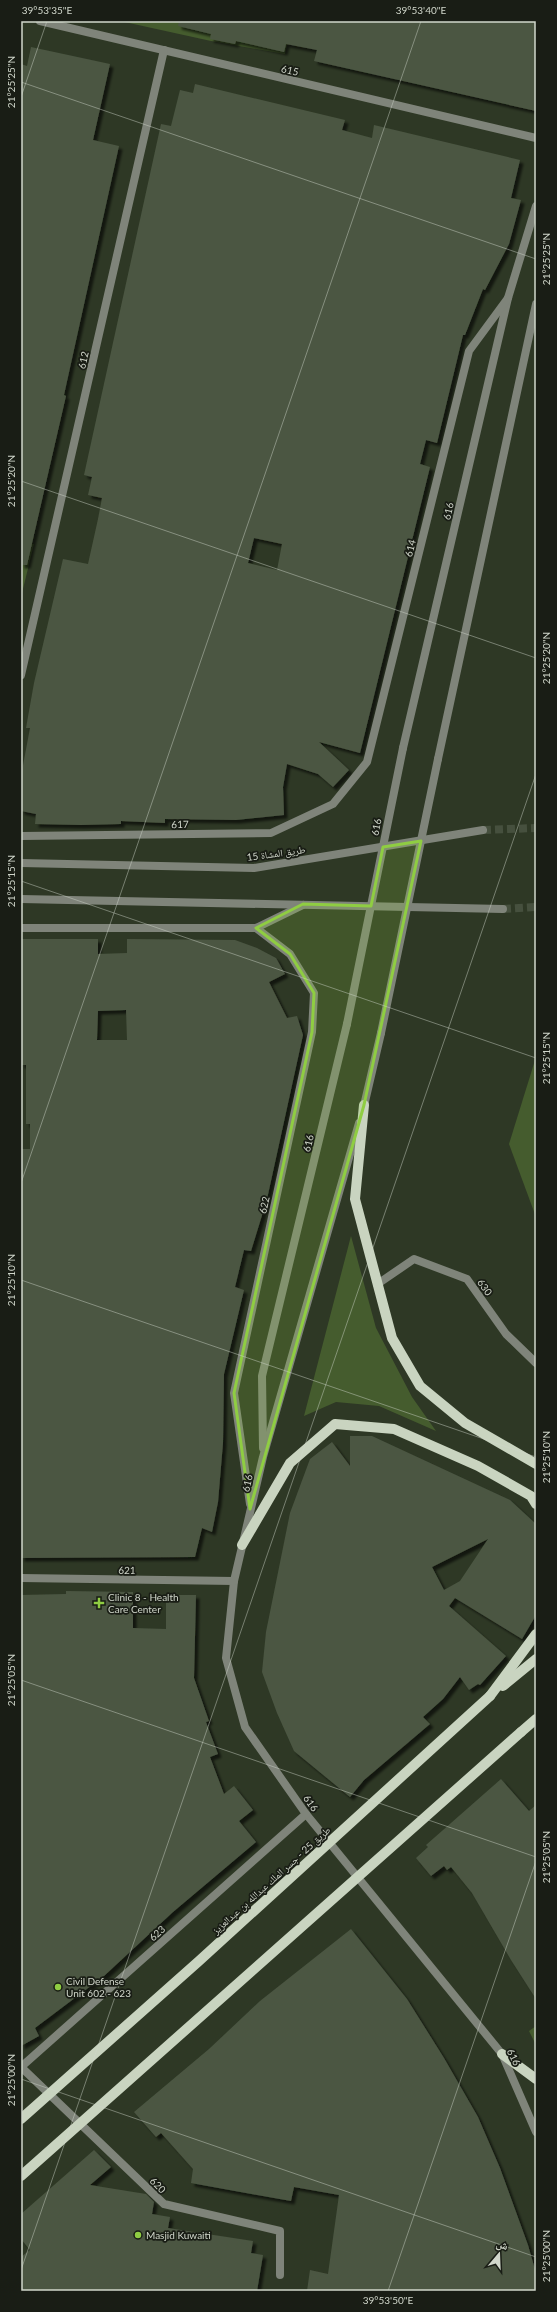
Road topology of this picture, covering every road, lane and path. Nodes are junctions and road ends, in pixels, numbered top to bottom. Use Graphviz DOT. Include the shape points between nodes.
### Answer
graph roads {
  1 [pos="40,21"];
  2 [pos="164,50"];
  3 [pos="536,138"];
  4 [pos="536,206"];
  5 [pos="508,298"];
  6 [pos="536,304"];
  7 [pos="21,675"];
  8 [pos="334,804"];
  9 [pos="483,830"];
  10 [pos="21,836"];
  11 [pos="21,863"];
  12 [pos="21,899"];
  13 [pos="303,904"];
  14 [pos="503,909"];
  15 [pos="21,928"];
  16 [pos="256,928"];
  17 [pos="364,1105"];
  18 [pos="379,1283"];
  19 [pos="536,1363"];
  20 [pos="263,1456"];
  21 [pos="536,1464"];
  22 [pos="536,1504"];
  23 [pos="250,1509"];
  24 [pos="242,1545"];
  25 [pos="21,1578"];
  26 [pos="234,1581"];
  27 [pos="536,1634"];
  28 [pos="536,1659"];
  29 [pos="490,1696"];
  30 [pos="536,1720"];
  31 [pos="306,1814"];
  32 [pos="502,2054"];
  33 [pos="21,2067"];
  34 [pos="536,2078"];
  35 [pos="21,2119"];
  36 [pos="536,2132"];
  37 [pos="21,2176"];
  38 [pos="280,2275"];
  1 -- 2 [label="street, 615"];
  2 -- 3 [label="street, 615"];
  2 -- 7 [label="street, 612"];
  4 -- 5 [label="street, 616"];
  5 -- 8 [label="street, 614" via="469,351 368,762"];
  5 -- 20 [label="street, 616, bridge" via="403,748 347,1024 262,1376"];
  6 -- 17 [label="street, 616, bridge"];
  8 -- 10 [label="street, 617" via="271,832"];
  9 -- 11 [label="street, طريق المشاة 15" via="254,868"];
  12 -- 13 [label="street"];
  13 -- 14 [label="street"];
  13 -- 16 [label="street"];
  15 -- 16 [label="street"];
  16 -- 23 [label="street, 622" via="290,954 314,993 312,1032 234,1393"];
  17 -- 18 [label="main road" via="355,1199"];
  17 -- 20 [label="street, 616"];
  18 -- 19 [label="street, 630" via="414,1259 467,1279 506,1334"];
  18 -- 21 [label="main road" via="392,1338 420,1386 465,1423"];
  20 -- 23 [label="street, 616"];
  22 -- 24 [label="main road" via="531,1496 478,1466 394,1429 335,1424 290,1463"];
  23 -- 24 [label="street, 616"];
  24 -- 26 [label="street, 616"];
  25 -- 26 [label="street, 621"];
  26 -- 31 [label="street, 616" via="226,1658 245,1726"];
  27 -- 29 [label="main road"];
  28 -- 29 [label="main road, طريق 25 - جسر الملك عبدالله بن عبدالعزيز"];
  29 -- 35 [label="main road, طريق 25 - جسر الملك عبدالله بن عبدالعزيز, bridge" via="205,1956"];
  30 -- 37 [label="main road, bridge"];
  31 -- 32 [label="street, 616"];
  31 -- 33 [label="street, 623"];
  32 -- 34 [label="main road"];
  32 -- 36 [label="street, 616"];
  33 -- 38 [label="street, 620" via="164,2204 280,2231"];
}
